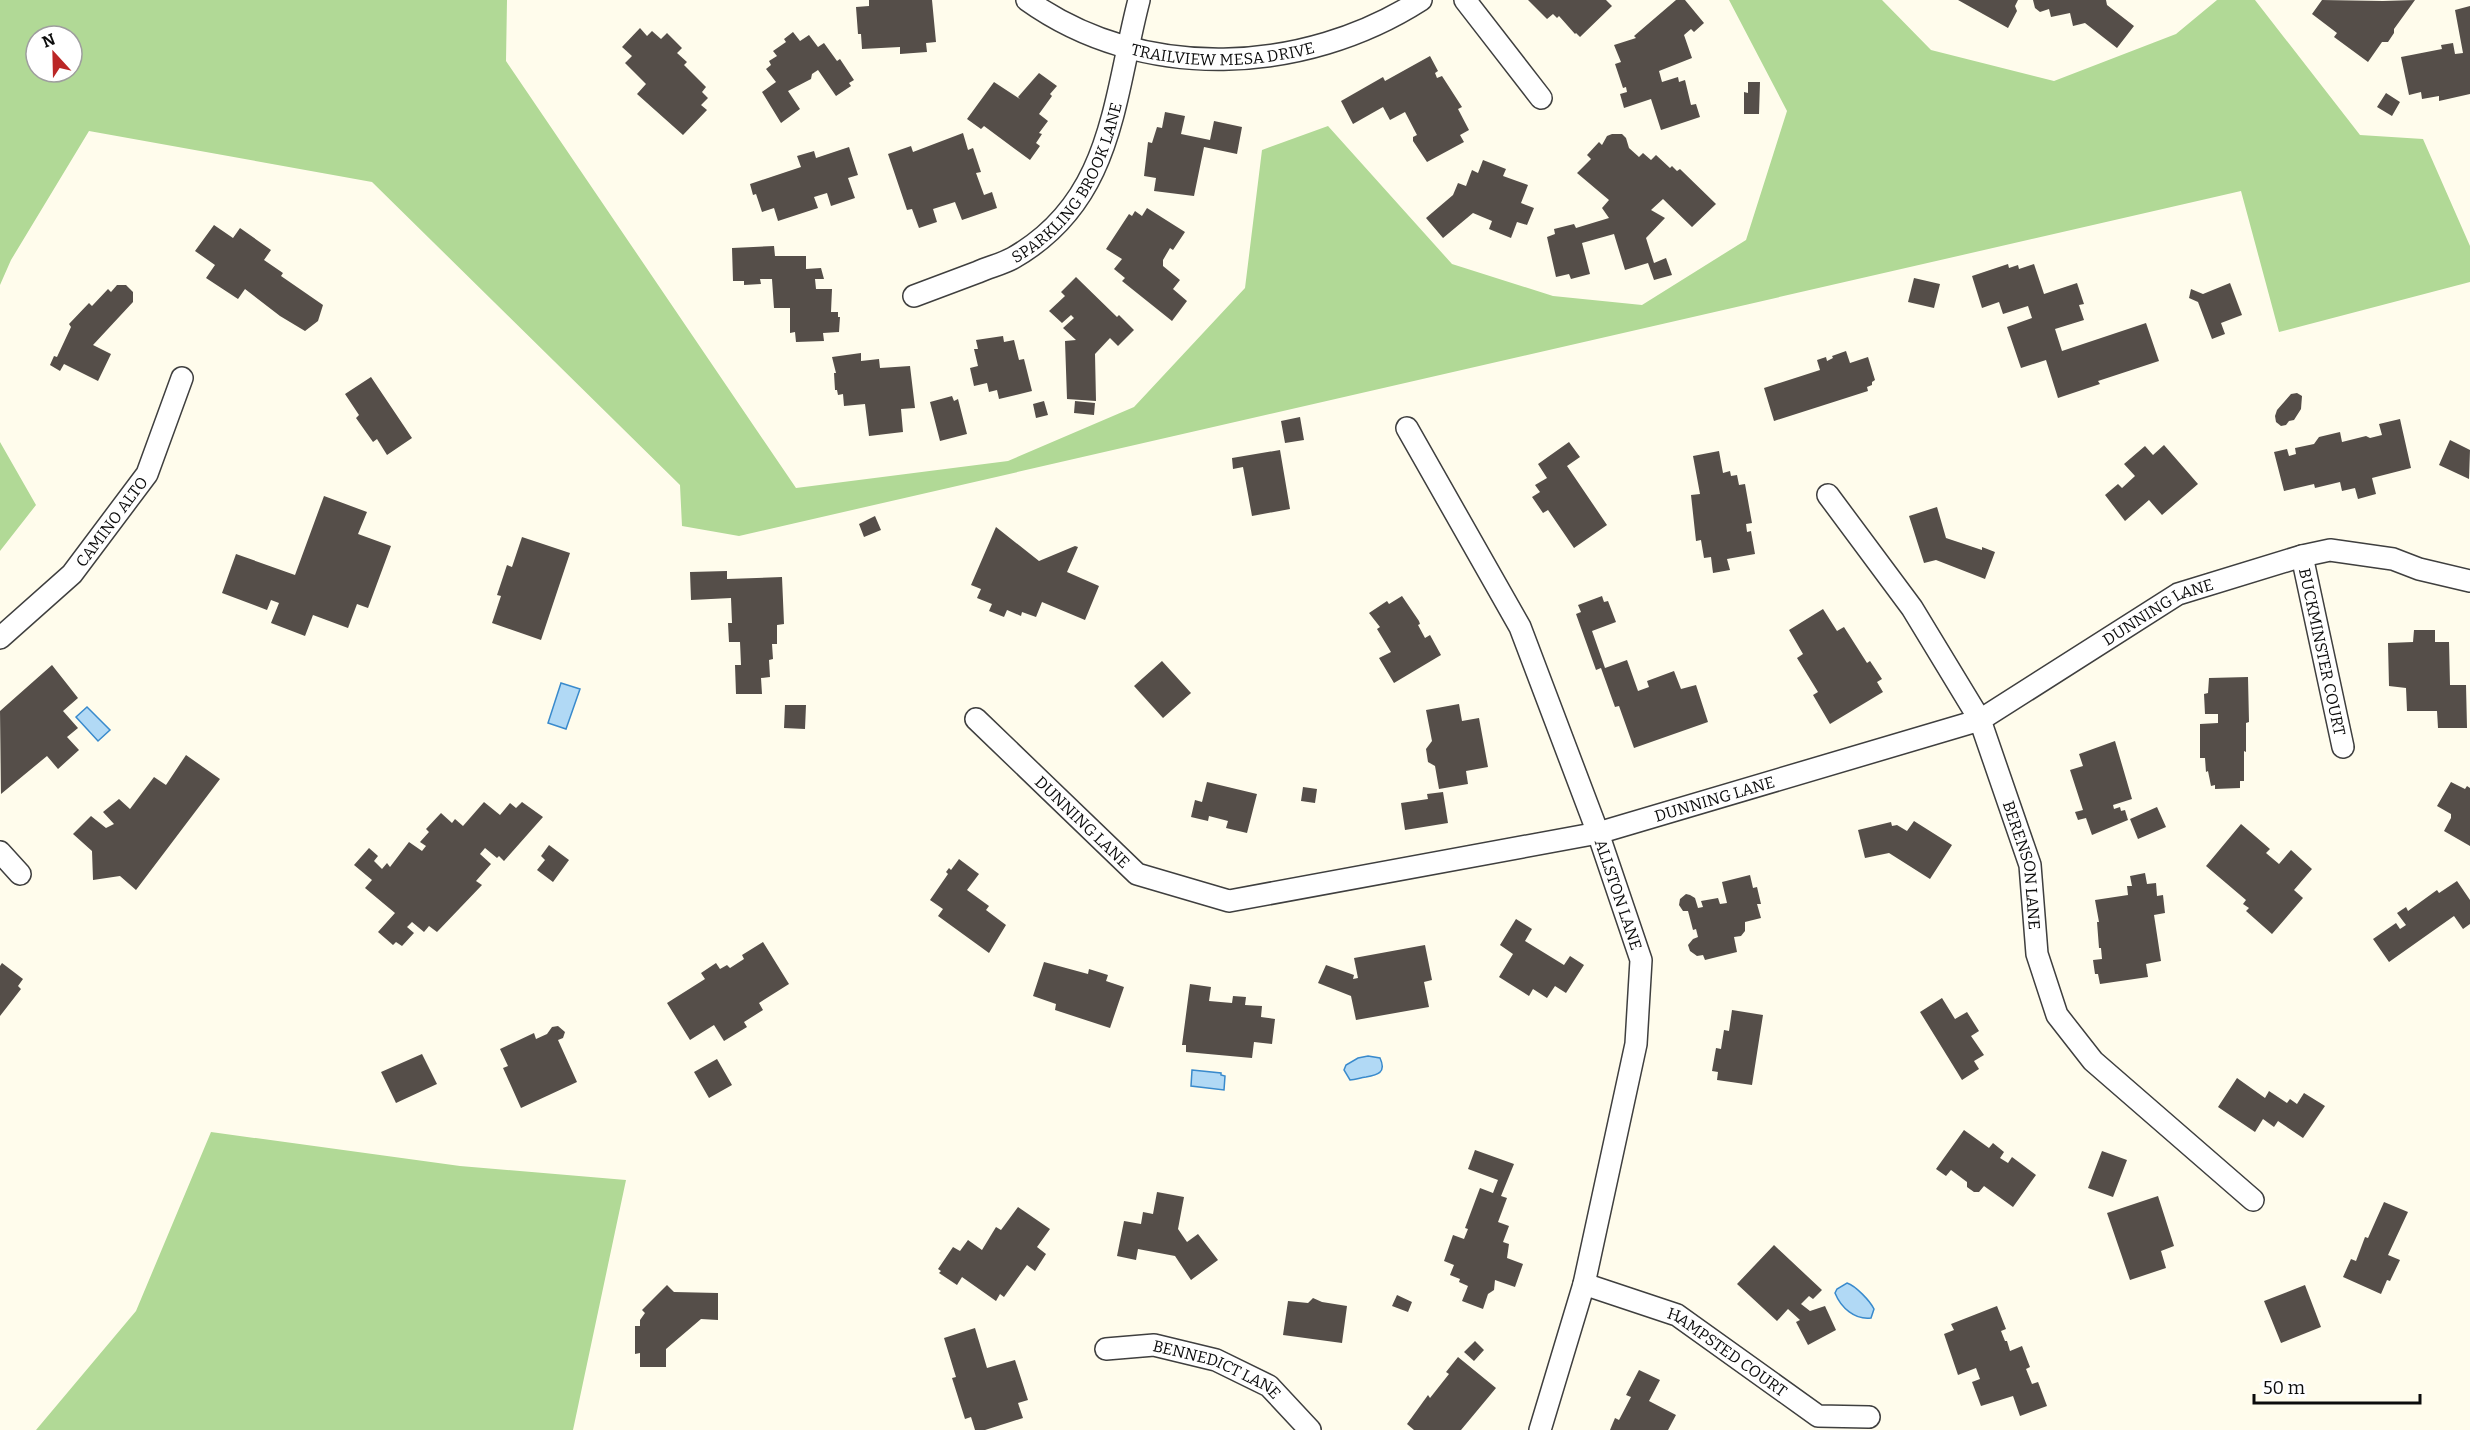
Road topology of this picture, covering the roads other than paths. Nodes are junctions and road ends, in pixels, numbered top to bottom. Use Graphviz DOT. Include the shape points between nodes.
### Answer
graph roads {
  1 [pos="1027,0"];
  2 [pos="1139,0"];
  3 [pos="1421,0"];
  4 [pos="1465,0"];
  5 [pos="1126,48"];
  6 [pos="1541,98"];
  7 [pos="914,296"];
  8 [pos="182,378"];
  9 [pos="1407,428"];
  10 [pos="1828,495"];
  11 [pos="2302,556"];
  12 [pos="2470,581"];
  13 [pos="0,638"];
  14 [pos="976,719"];
  15 [pos="1980,720"];
  16 [pos="2343,747"];
  17 [pos="1598,833"];
  18 [pos="0,852"];
  19 [pos="20,874"];
  20 [pos="2253,1200"];
  21 [pos="1584,1284"];
  22 [pos="1106,1350"];
  23 [pos="1869,1417"];
  24 [pos="1310,1430"];
  25 [pos="1540,1430"];
  1 -- 5 [label="street, TRAILVIEW MESA DRIVE" via="1078,29"];
  2 -- 5 [label="street, SPARKLING BROOK LANE"];
  3 -- 5 [label="street, TRAILVIEW MESA DRIVE" via="1356,34 1277,56 1214,60"];
  4 -- 6 [label="street"];
  5 -- 7 [label="street, SPARKLING BROOK LANE" via="1103,152 1092,178 1068,213 1043,238 1011,259"];
  8 -- 13 [label="street, CAMINO ALTO" via="147,474 72,574"];
  9 -- 17 [label="street, ALLSTON LANE" via="1520,627"];
  10 -- 15 [label="street, BERENSON LANE" via="1912,608"];
  11 -- 12 [label="street, DUNNING LANE" via="2330,550 2383,557"];
  11 -- 15 [label="street, DUNNING LANE" via="2178,594"];
  11 -- 16 [label="street, BUCKMINSTER COURT"];
  14 -- 17 [label="street, DUNNING LANE" via="1137,874 1229,901"];
  15 -- 17 [label="street, DUNNING LANE"];
  15 -- 20 [label="street, BERENSON LANE" via="2030,865 2037,954 2057,1016 2093,1061"];
  17 -- 21 [label="street, ALLSTON LANE" via="1641,960 1636,1044"];
  18 -- 19 [label="street"];
  21 -- 23 [label="street, HAMPSTED COURT" via="1677,1315 1818,1416"];
  21 -- 25 [label="street, ALLSTON LANE"];
  22 -- 24 [label="street, BENNEDICT LANE" via="1154,1345 1216,1360 1269,1386"];
}
